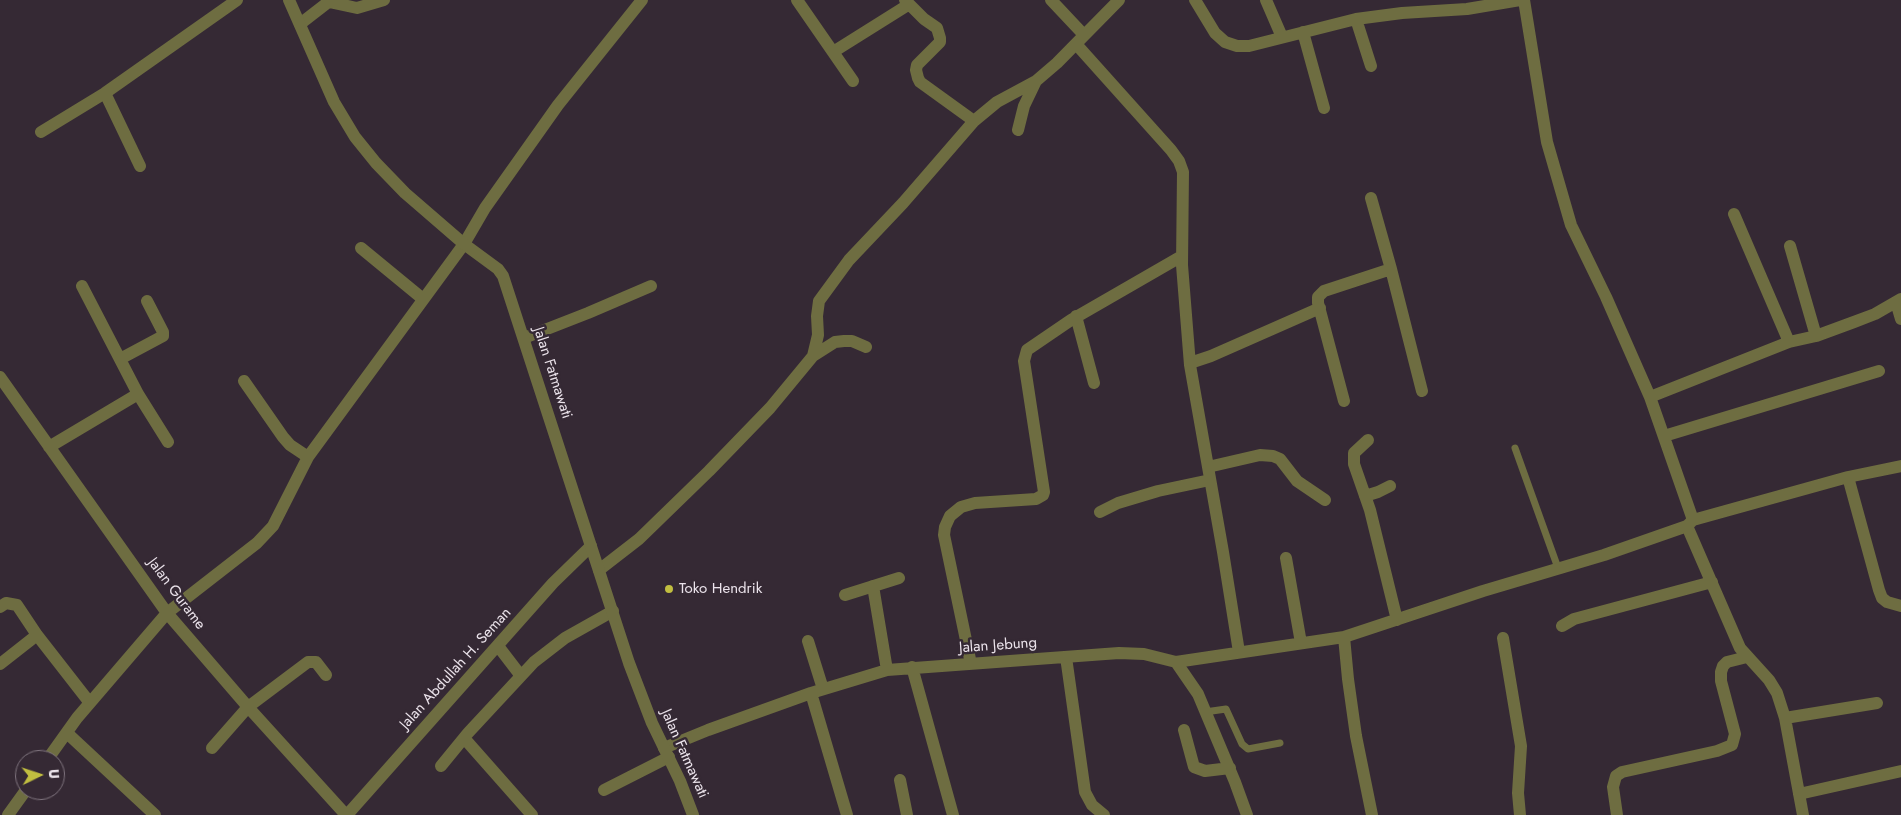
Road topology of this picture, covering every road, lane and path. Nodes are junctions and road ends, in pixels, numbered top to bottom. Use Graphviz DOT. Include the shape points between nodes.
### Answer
graph roads {
  1 [pos="237,0"];
  2 [pos="289,0"];
  3 [pos="384,0"];
  4 [pos="642,0"];
  5 [pos="797,0"];
  6 [pos="1051,0"];
  7 [pos="1119,0"];
  8 [pos="1196,0"];
  9 [pos="1266,0"];
  10 [pos="1520,0"];
  11 [pos="1524,0"];
  12 [pos="330,1"];
  13 [pos="906,2"];
  14 [pos="1356,19"];
  15 [pos="300,24"];
  16 [pos="1303,32"];
  17 [pos="1282,37"];
  18 [pos="1080,39"];
  19 [pos="833,52"];
  20 [pos="1371,66"];
  21 [pos="853,81"];
  22 [pos="1036,81"];
  23 [pos="105,93"];
  24 [pos="1324,108"];
  25 [pos="974,121"];
  26 [pos="1018,130"];
  27 [pos="41,132"];
  28 [pos="140,166"];
  29 [pos="1371,198"];
  30 [pos="1734,214"];
  31 [pos="464,244"];
  32 [pos="1790,246"];
  33 [pos="361,248"];
  34 [pos="1182,256"];
  35 [pos="1391,269"];
  36 [pos="82,286"];
  37 [pos="651,286"];
  38 [pos="423,299"];
  39 [pos="147,301"];
  40 [pos="1899,301"];
  41 [pos="1320,308"];
  42 [pos="1076,316"];
  43 [pos="1901,319"];
  44 [pos="1816,336"];
  45 [pos="524,338"];
  46 [pos="1789,342"];
  47 [pos="866,347"];
  48 [pos="813,356"];
  49 [pos="120,359"];
  50 [pos="1190,363"];
  51 [pos="1879,371"];
  52 [pos="0,378"];
  53 [pos="244,381"];
  54 [pos="1094,383"];
  55 [pos="1422,391"];
  56 [pos="138,394"];
  57 [pos="1650,397"];
  58 [pos="1344,401"];
  59 [pos="1664,436"];
  60 [pos="1368,440"];
  61 [pos="168,442"];
  62 [pos="49,447"];
  63 [pos="1515,448"];
  64 [pos="308,457"];
  65 [pos="1901,466"];
  66 [pos="1208,467"];
  67 [pos="1848,477"];
  68 [pos="1210,480"];
  69 [pos="1390,486"];
  70 [pos="1365,496"];
  71 [pos="1325,500"];
  72 [pos="1100,512"];
  73 [pos="1690,523"];
  74 [pos="591,546"];
  75 [pos="1286,558"];
  76 [pos="1558,568"];
  77 [pos="599,570"];
  78 [pos="900,578"];
  79 [pos="1712,582"];
  80 [pos="873,586"];
  81 [pos="845,595"];
  82 [pos="1901,606"];
  83 [pos="0,607"];
  84 [pos="613,611"];
  85 [pos="167,613"];
  86 [pos="1397,620"];
  87 [pos="1562,626"];
  88 [pos="37,635"];
  89 [pos="1344,637"];
  90 [pos="1503,638"];
  91 [pos="808,641"];
  92 [pos="1301,644"];
  93 [pos="498,646"];
  94 [pos="1239,652"];
  95 [pos="1066,657"];
  96 [pos="1747,657"];
  97 [pos="1176,662"];
  98 [pos="0,664"];
  99 [pos="971,664"];
  100 [pos="912,667"];
  101 [pos="887,670"];
  102 [pos="326,675"];
  103 [pos="521,676"];
  104 [pos="817,691"];
  105 [pos="90,702"];
  106 [pos="1877,702"];
  107 [pos="248,707"];
  108 [pos="1205,712"];
  109 [pos="1785,718"];
  110 [pos="1184,730"];
  111 [pos="66,732"];
  112 [pos="464,738"];
  113 [pos="1280,743"];
  114 [pos="212,748"];
  115 [pos="54,750"];
  116 [pos="666,752"];
  117 [pos="441,766"];
  118 [pos="1230,768"];
  119 [pos="1901,771"];
  120 [pos="900,780"];
  121 [pos="604,790"];
  122 [pos="1799,794"];
  123 [pos="19,800"];
  124 [pos="8,815"];
  125 [pos="155,815"];
  126 [pos="347,815"];
  127 [pos="532,815"];
  128 [pos="693,815"];
  129 [pos="847,815"];
  130 [pos="907,815"];
  131 [pos="953,815"];
  132 [pos="1104,815"];
  133 [pos="1247,815"];
  134 [pos="1372,815"];
  135 [pos="1520,815"];
  136 [pos="1617,815"];
  137 [pos="1802,815"];
  1 -- 23 [label="street"];
  2 -- 15 [label="street, Jalan Fatmawati"];
  3 -- 12 [label="street" via="356,8"];
  4 -- 31 [label="street" via="558,105 485,208"];
  5 -- 19 [label="street"];
  6 -- 18 [label="street"];
  7 -- 18 [label="street"];
  8 -- 17 [label="street" via="1215,32 1225,42 1248,46"];
  9 -- 17 [label="street"];
  10 -- 14 [label="street" via="1467,10"];
  11 -- 57 [label="street" via="1547,142 1571,225"];
  12 -- 15 [label="street"];
  13 -- 19 [label="street"];
  13 -- 25 [label="street" via="937,28 940,38 940,42 917,65 920,82"];
  14 -- 16 [label="street"];
  14 -- 20 [label="street"];
  15 -- 31 [label="street, Jalan Fatmawati" via="334,102 355,137 405,194"];
  16 -- 17 [label="street"];
  16 -- 24 [label="street"];
  18 -- 22 [label="street"];
  18 -- 34 [label="street" via="1179,161 1184,184"];
  19 -- 21 [label="street"];
  22 -- 25 [label="street" via="997,102"];
  22 -- 26 [label="street" via="1024,106"];
  23 -- 27 [label="street"];
  23 -- 28 [label="street"];
  25 -- 48 [label="street" via="849,260 819,301 818,335"];
  29 -- 35 [label="street"];
  30 -- 46 [label="street"];
  31 -- 38 [label="street"];
  31 -- 45 [label="street, Jalan Fatmawati" via="503,276"];
  32 -- 44 [label="street"];
  33 -- 38 [label="street"];
  34 -- 42 [label="street"];
  34 -- 50 [label="street"];
  35 -- 41 [label="street" via="1324,291 1318,297"];
  35 -- 55 [label="street"];
  36 -- 49 [label="street"];
  37 -- 45 [label="street"];
  38 -- 64 [label="street"];
  39 -- 49 [label="street" via="163,336"];
  40 -- 43 [label="street"];
  40 -- 44 [label="street" via="1875,314"];
  41 -- 50 [label="street"];
  41 -- 58 [label="street"];
  42 -- 54 [label="street"];
  42 -- 99 [label="street" via="1030,346 1024,361 1045,487 1043,495 1036,499 961,506 947,520 944,535"];
  44 -- 46 [label="street"];
  45 -- 74 [label="street, Jalan Fatmawati"];
  46 -- 57 [label="street"];
  47 -- 48 [label="street" via="852,341 835,342"];
  48 -- 77 [label="street" via="770,408 709,471 639,539"];
  49 -- 56 [label="street"];
  50 -- 66 [label="street"];
  51 -- 59 [label="street"];
  52 -- 62 [label="street, Jalan Gurame"];
  53 -- 64 [label="street" via="283,437"];
  56 -- 61 [label="street"];
  56 -- 62 [label="street"];
  57 -- 59 [label="street"];
  59 -- 73 [label="street"];
  60 -- 70 [label="street" via="1357,449 1354,458"];
  62 -- 85 [label="street, Jalan Gurame"];
  63 -- 76 [label="lane"];
  64 -- 85 [label="street" via="266,535"];
  65 -- 67 [label="street"];
  66 -- 68 [label="street"];
  66 -- 71 [label="street" via="1260,455 1273,456 1280,459 1297,481"];
  67 -- 73 [label="street"];
  67 -- 82 [label="street" via="1882,598"];
  68 -- 72 [label="street" via="1158,490"];
  68 -- 94 [label="street"];
  69 -- 70 [label="street"];
  70 -- 86 [label="street"];
  73 -- 76 [label="street" via="1604,555"];
  73 -- 79 [label="street"];
  74 -- 77 [label="street, Jalan Fatmawati"];
  74 -- 93 [label="street, Jalan Abdullah H. Seman" via="553,583"];
  75 -- 92 [label="street"];
  76 -- 86 [label="street"];
  77 -- 84 [label="street, Jalan Fatmawati"];
  78 -- 80 [label="street"];
  79 -- 87 [label="street" via="1574,619"];
  79 -- 96 [label="street" via="1740,648"];
  80 -- 81 [label="street"];
  80 -- 101 [label="street"];
  83 -- 88 [label="street" via="6,603 17,605"];
  84 -- 103 [label="street" via="565,638"];
  84 -- 116 [label="street, Jalan Fatmawati" via="644,705"];
  85 -- 105 [label="street"];
  85 -- 107 [label="street, Jalan Gurame"];
  86 -- 89 [label="street"];
  88 -- 98 [label="street"];
  88 -- 105 [label="street"];
  89 -- 92 [label="street"];
  89 -- 134 [label="street" via="1356,736"];
  90 -- 135 [label="street" via="1521,746"];
  91 -- 104 [label="street"];
  92 -- 94 [label="street"];
  93 -- 103 [label="street"];
  93 -- 126 [label="street, Jalan Abdullah H. Seman"];
  94 -- 97 [label="street"];
  95 -- 97 [label="street, Jalan Jebung" via="1144,654"];
  95 -- 99 [label="street, Jalan Jebung"];
  95 -- 132 [label="street" via="1084,792"];
  96 -- 109 [label="street" via="1777,694"];
  96 -- 136 [label="street" via="1728,662 1721,672 1735,734 1732,746 1622,772 1616,776 1613,787"];
  97 -- 108 [label="street" via="1198,694"];
  99 -- 100 [label="street, Jalan Jebung"];
  100 -- 101 [label="street, Jalan Jebung"];
  100 -- 131 [label="street"];
  101 -- 104 [label="street, Jalan Jebung"];
  102 -- 107 [label="street" via="316,662 308,662"];
  103 -- 112 [label="street"];
  104 -- 116 [label="street, Jalan Jebung" via="708,730"];
  104 -- 129 [label="street"];
  105 -- 111 [label="street"];
  106 -- 109 [label="street"];
  107 -- 114 [label="street"];
  107 -- 126 [label="street, Jalan Gurame"];
  108 -- 113 [label="lane" via="1226,709 1242,744 1248,749"];
  108 -- 118 [label="street"];
  109 -- 122 [label="street"];
  110 -- 118 [label="street" via="1194,767 1205,771"];
  111 -- 115 [label="street"];
  111 -- 125 [label="street"];
  112 -- 117 [label="street"];
  112 -- 127 [label="street"];
  116 -- 121 [label="street, Jalan Jebung"];
  116 -- 128 [label="street, Jalan Fatmawati"];
  118 -- 133 [label="street"];
  119 -- 122 [label="street"];
  120 -- 130 [label="street"];
  122 -- 137 [label="street"];
  123 -- 124 [label="street"];
}
